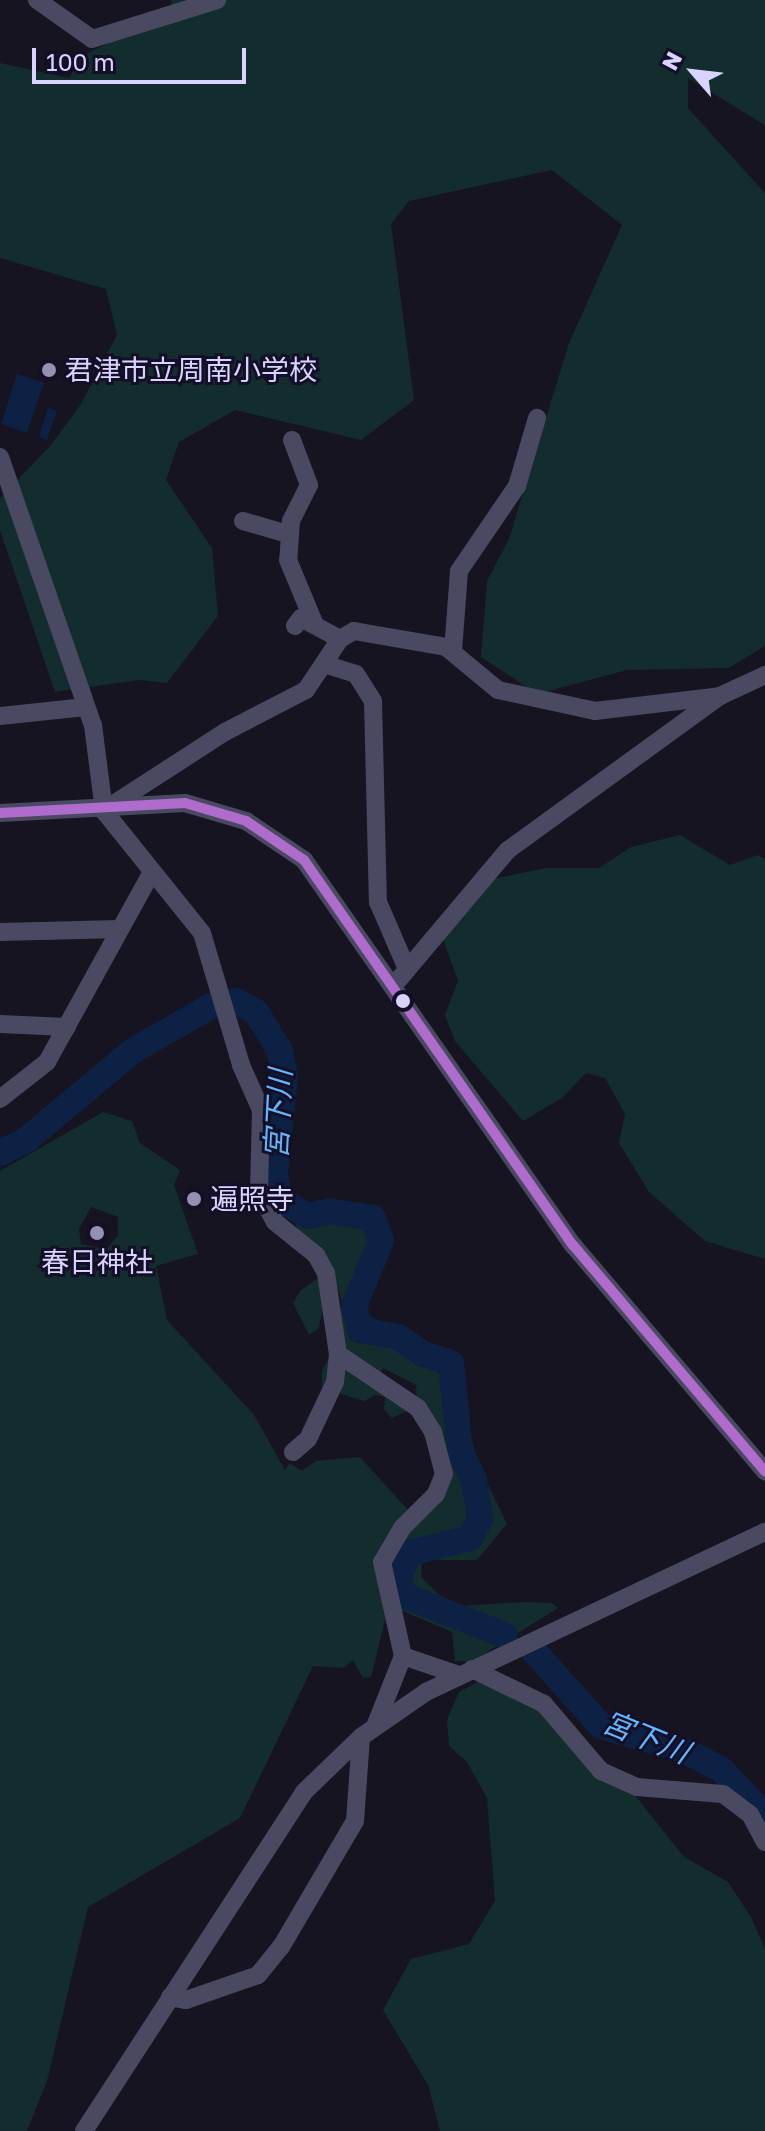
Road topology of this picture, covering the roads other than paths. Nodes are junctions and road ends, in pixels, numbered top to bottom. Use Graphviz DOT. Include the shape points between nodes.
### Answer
graph roads {
  1 [pos="37,0"];
  2 [pos="217,0"];
  3 [pos="537,418"];
  4 [pos="292,440"];
  5 [pos="0,457"];
  6 [pos="243,521"];
  7 [pos="288,534"];
  8 [pos="315,625"];
  9 [pos="295,626"];
  10 [pos="340,639"];
  11 [pos="453,651"];
  12 [pos="327,665"];
  13 [pos="765,675"];
  14 [pos="720,696"];
  15 [pos="86,707"];
  16 [pos="0,716"];
  17 [pos="104,811"];
  18 [pos="0,813"];
  19 [pos="152,872"];
  20 [pos="119,929"];
  21 [pos="0,932"];
  22 [pos="401,976"];
  23 [pos="0,1024"];
  24 [pos="67,1027"];
  25 [pos="0,1099"];
  26 [pos="338,1354"];
  27 [pos="293,1452"];
  28 [pos="765,1471"];
  29 [pos="765,1532"];
  30 [pos="403,1656"];
  31 [pos="466,1672"];
  32 [pos="376,1724"];
  33 [pos="361,1737"];
  34 [pos="765,1842"];
  35 [pos="170,1997"];
  36 [pos="84,2131"];
  1 -- 2 [label="street" via="92,39"];
  3 -- 11 [label="street" via="517,486 459,571"];
  4 -- 7 [label="street" via="309,485"];
  5 -- 15 [label="street"];
  6 -- 7 [label="street"];
  7 -- 8 [label="street" via="288,560"];
  8 -- 9 [label="street" via="301,618"];
  8 -- 10 [label="street"];
  10 -- 11 [label="street" via="361,631"];
  10 -- 12 [label="street"];
  11 -- 14 [label="street" via="498,690 595,711"];
  12 -- 17 [label="street" via="306,690 225,732"];
  12 -- 22 [label="street" via="356,674 373,701 378,902"];
  13 -- 14 [label="street"];
  14 -- 22 [label="street" via="508,850"];
  15 -- 16 [label="street"];
  15 -- 17 [label="street"];
  17 -- 18 [label="street"];
  17 -- 19 [label="street"];
  17 -- 22 [label="street" via="185,803 246,821 272,836 323,881"];
  19 -- 20 [label="street"];
  19 -- 26 [label="street" via="202,933 231,1034 261,1110 259,1193 281,1229 320,1261"];
  20 -- 21 [label="street"];
  20 -- 24 [label="street"];
  22 -- 28 [label="street" via="573,1245"];
  23 -- 24 [label="street"];
  24 -- 25 [label="street" via="47,1062"];
  26 -- 27 [label="street" via="332,1392 308,1439"];
  26 -- 30 [label="street" via="418,1408 433,1432 444,1474 436,1494 402,1528 382,1562"];
  29 -- 31 [label="street"];
  30 -- 31 [label="street"];
  30 -- 32 [label="street"];
  31 -- 32 [label="street"];
  31 -- 34 [label="street" via="544,1704 601,1771 637,1787 723,1794 750,1814"];
  32 -- 33 [label="street"];
  33 -- 35 [label="street" via="304,1792"];
  33 -- 35 [label="street" via="355,1821 281,1947 258,1975 186,2000"];
  35 -- 36 [label="street"];
}
